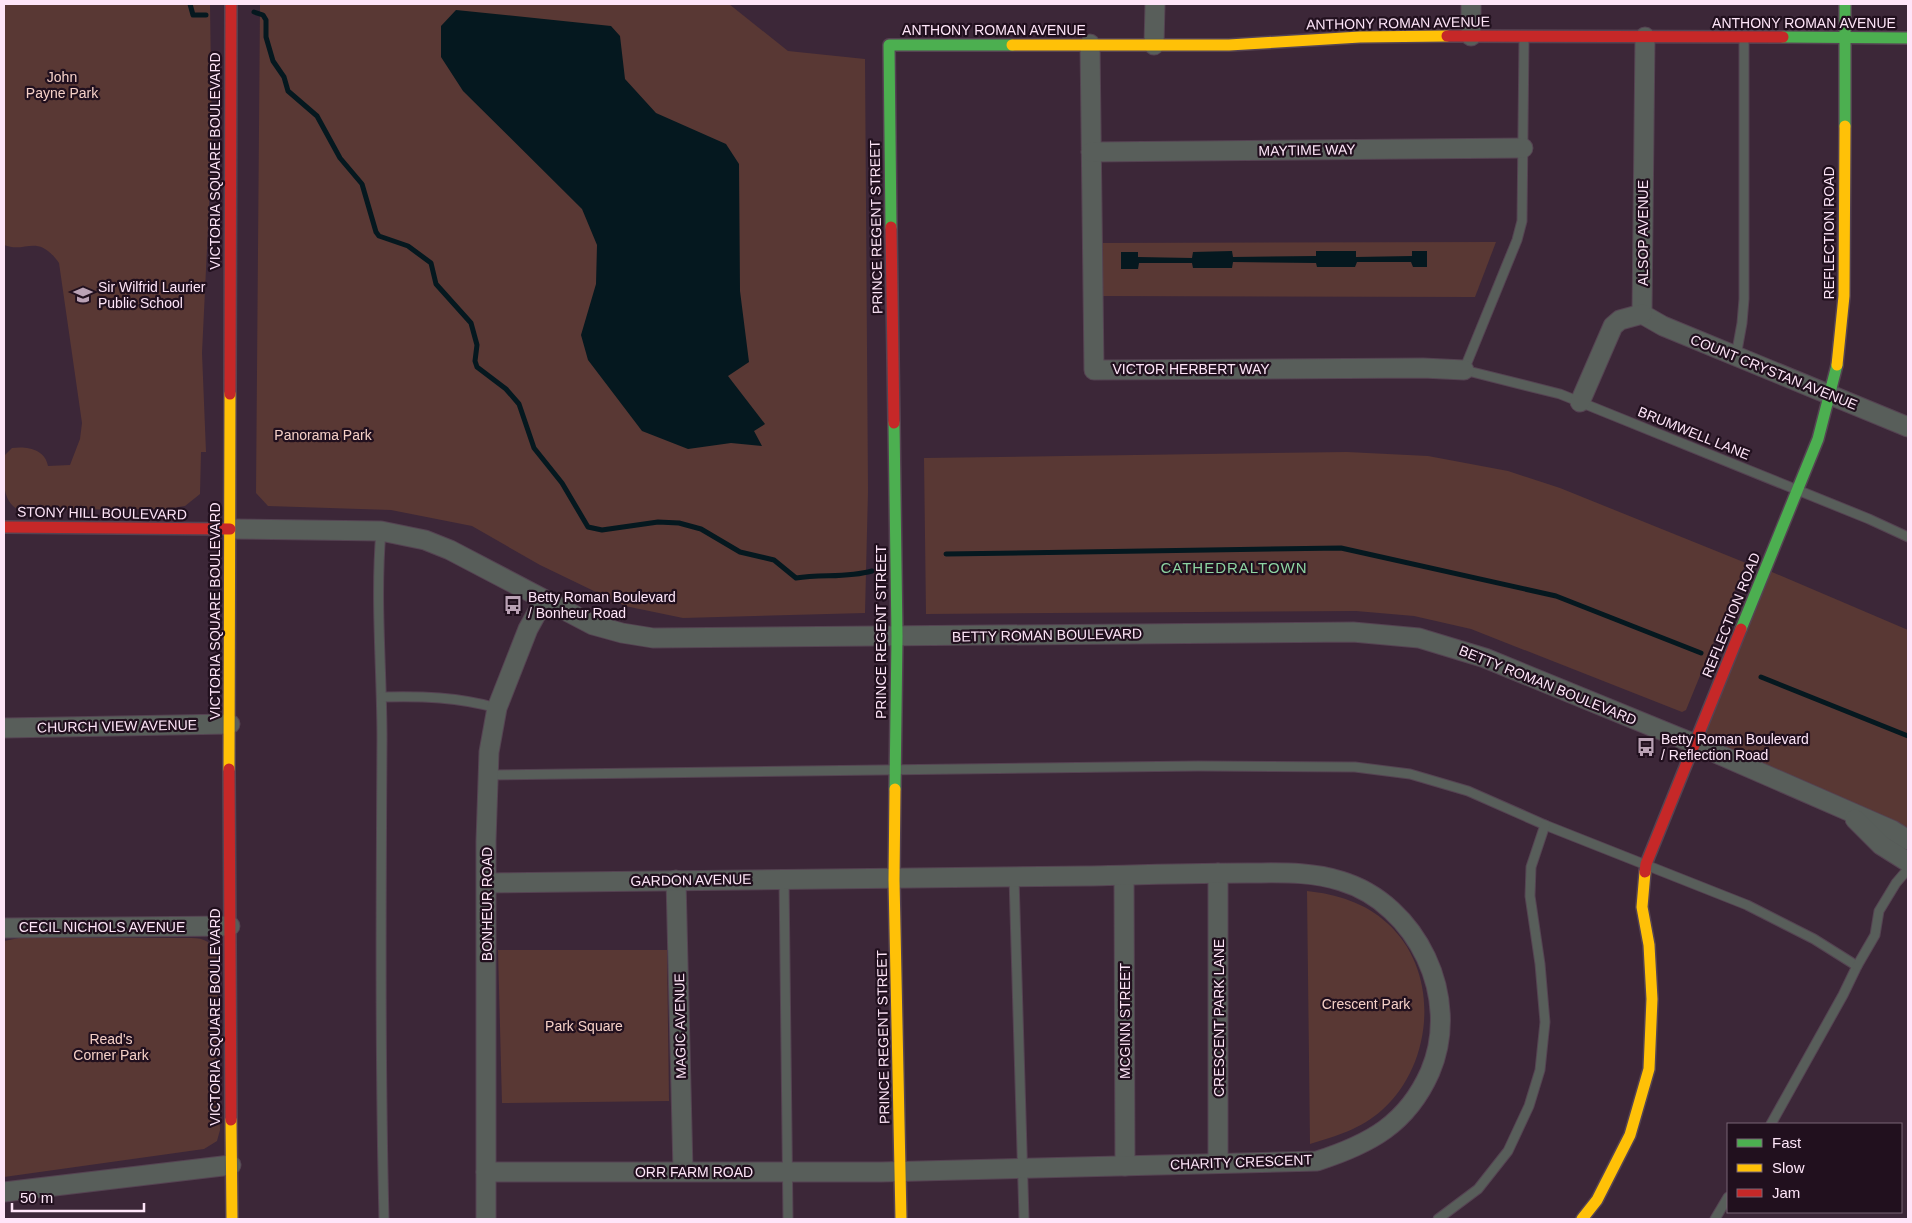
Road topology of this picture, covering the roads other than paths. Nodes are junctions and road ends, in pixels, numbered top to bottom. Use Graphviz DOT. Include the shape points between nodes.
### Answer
graph roads {
  1 [pos="231,4"];
  2 [pos="1155,4"];
  3 [pos="1471,4"];
  4 [pos="1845,4"];
  5 [pos="1471,36"];
  6 [pos="1524,36"];
  7 [pos="1645,37"];
  8 [pos="1744,38"];
  9 [pos="1845,38"];
  10 [pos="1908,38"];
  11 [pos="1090,44"];
  12 [pos="890,45"];
  13 [pos="1154,45"];
  14 [pos="1523,148"];
  15 [pos="1091,152"];
  16 [pos="1642,314"];
  17 [pos="1736,356"];
  18 [pos="1464,370"];
  19 [pos="1830,395"];
  20 [pos="1580,402"];
  21 [pos="1908,427"];
  22 [pos="1798,490"];
  23 [pos="4,527"];
  24 [pos="230,529"];
  25 [pos="381,531"];
  26 [pos="1908,537"];
  27 [pos="544,600"];
  28 [pos="897,636"];
  29 [pos="382,697"];
  30 [pos="497,708"];
  31 [pos="230,724"];
  32 [pos="4,728"];
  33 [pos="1694,744"];
  34 [pos="896,770"];
  35 [pos="487,775"];
  36 [pos="1851,814"];
  37 [pos="1545,825"];
  38 [pos="1908,840"];
  39 [pos="1908,862"];
  40 [pos="1646,864"];
  41 [pos="1908,869"];
  42 [pos="1218,873"];
  43 [pos="1124,876"];
  44 [pos="1014,877"];
  45 [pos="784,878"];
  46 [pos="676,880"];
  47 [pos="894,880"];
  48 [pos="488,883"];
  49 [pos="230,926"];
  50 [pos="4,928"];
  51 [pos="1857,966"];
  52 [pos="1771,1123"];
  53 [pos="1218,1164"];
  54 [pos="232,1165"];
  55 [pos="1125,1166"];
  56 [pos="1024,1168"];
  57 [pos="683,1171"];
  58 [pos="901,1171"];
  59 [pos="486,1172"];
  60 [pos="787,1172"];
  61 [pos="4,1192"];
  62 [pos="1727,1199"];
  63 [pos="232,1219"];
  64 [pos="384,1219"];
  65 [pos="486,1219"];
  66 [pos="788,1219"];
  67 [pos="901,1219"];
  68 [pos="1024,1219"];
  69 [pos="1438,1219"];
  70 [pos="1582,1219"];
  71 [pos="1715,1219"];
  1 -- 24 [label="street, VICTORIA SQUARE BOULEVARD"];
  2 -- 13 [label="street"];
  3 -- 5 [label="street"];
  4 -- 9 [label="street, REFLECTION ROAD"];
  5 -- 6 [label="street, ANTHONY ROMAN AVENUE"];
  5 -- 13 [label="street, ANTHONY ROMAN AVENUE"];
  6 -- 7 [label="street, ANTHONY ROMAN AVENUE"];
  6 -- 14 [label="lane"];
  7 -- 8 [label="street, ANTHONY ROMAN AVENUE"];
  7 -- 16 [label="street, ALSOP AVENUE"];
  8 -- 9 [label="street, ANTHONY ROMAN AVENUE"];
  8 -- 17 [label="lane" via="1744,299"];
  9 -- 10 [label="street, ANTHONY ROMAN AVENUE"];
  9 -- 19 [label="street, REFLECTION ROAD" via="1843,314"];
  11 -- 12 [label="street, ANTHONY ROMAN AVENUE"];
  11 -- 13 [label="street, ANTHONY ROMAN AVENUE"];
  11 -- 15 [label="street, VICTOR HERBERT WAY"];
  12 -- 28 [label="street, PRINCE REGENT STREET"];
  14 -- 15 [label="street, MAYTIME WAY"];
  14 -- 18 [label="lane" via="1522,221 1517,240"];
  15 -- 18 [label="street, VICTOR HERBERT WAY" via="1094,370"];
  16 -- 17 [label="street, COUNT CRYSTAN AVENUE"];
  16 -- 20 [label="street" via="1620,320 1613,326"];
  17 -- 19 [label="street, COUNT CRYSTAN AVENUE"];
  18 -- 20 [label="lane, BRUMWELL LANE"];
  19 -- 21 [label="street, COUNT CRYSTAN AVENUE"];
  19 -- 22 [label="street, REFLECTION ROAD" via="1818,439"];
  20 -- 22 [label="lane, BRUMWELL LANE"];
  22 -- 26 [label="lane, BRUMWELL LANE"];
  22 -- 33 [label="street, REFLECTION ROAD"];
  23 -- 24 [label="street, STONY HILL BOULEVARD"];
  24 -- 25 [label="street, BETTY ROMAN BOULEVARD"];
  24 -- 31 [label="street, VICTORIA SQUARE BOULEVARD"];
  25 -- 27 [label="street, BETTY ROMAN BOULEVARD" via="425,540 450,550"];
  25 -- 29 [label="lane" via="378,559"];
  27 -- 28 [label="street, BETTY ROMAN BOULEVARD" via="593,625 653,638"];
  27 -- 30 [label="street, BONHEUR ROAD" via="528,629"];
  28 -- 33 [label="street, BETTY ROMAN BOULEVARD" via="1383,633 1452,646"];
  28 -- 34 [label="street, PRINCE REGENT STREET"];
  29 -- 30 [label="lane" via="449,698"];
  29 -- 64 [label="lane"];
  30 -- 35 [label="street, BONHEUR ROAD"];
  31 -- 32 [label="street, CHURCH VIEW AVENUE"];
  31 -- 49 [label="street, VICTORIA SQUARE BOULEVARD"];
  33 -- 36 [label="street, BETTY ROMAN BOULEVARD"];
  33 -- 40 [label="street, REFLECTION ROAD"];
  34 -- 35 [label="lane"];
  34 -- 37 [label="lane" via="1355,767 1410,774 1468,791"];
  34 -- 47 [label="street, PRINCE REGENT STREET"];
  35 -- 48 [label="street, BONHEUR ROAD"];
  36 -- 38 [label="street, BETTY ROMAN BOULEVARD"];
  36 -- 39 [label="street, BETTY ROMAN BOULEVARD" via="1880,845"];
  37 -- 40 [label="lane"];
  37 -- 69 [label="lane" via="1531,868 1530,896 1545,1022 1540,1070 1529,1106 1508,1151 1478,1189"];
  40 -- 51 [label="lane" via="1747,905 1814,939"];
  40 -- 70 [label="street, REFLECTION ROAD" via="1642,906 1649,945 1652,998 1649,1069 1630,1135 1597,1200"];
  41 -- 51 [label="lane" via="1879,911 1875,935"];
  42 -- 43 [label="street, CHARITY CRESCENT"];
  42 -- 53 [label="street, CRESCENT PARK LANE"];
  42 -- 53 [label="street, CHARITY CRESCENT" via="1307,873 1343,881 1387,905 1420,943 1435,979 1441,1014 1438,1052 1422,1088 1396,1122 1351,1150 1317,1161"];
  43 -- 44 [label="street, CHARITY CRESCENT"];
  43 -- 55 [label="street, MCGINN STREET"];
  44 -- 47 [label="street, CHARITY CRESCENT"];
  44 -- 56 [label="lane"];
  45 -- 46 [label="street, GARDON AVENUE"];
  45 -- 47 [label="street, GARDON AVENUE"];
  45 -- 60 [label="lane"];
  46 -- 48 [label="street, GARDON AVENUE"];
  46 -- 57 [label="street, MAGIC AVENUE"];
  47 -- 58 [label="street, PRINCE REGENT STREET"];
  48 -- 59 [label="street, BONHEUR ROAD"];
  49 -- 50 [label="street, CECIL NICHOLS AVENUE"];
  49 -- 54 [label="street, VICTORIA SQUARE BOULEVARD"];
  51 -- 52 [label="lane"];
  53 -- 55 [label="street, CHARITY CRESCENT"];
  54 -- 61 [label="street"];
  54 -- 63 [label="street, VICTORIA SQUARE BOULEVARD"];
  55 -- 56 [label="street, CHARITY CRESCENT"];
  56 -- 58 [label="street, CHARITY CRESCENT"];
  56 -- 68 [label="lane"];
  57 -- 59 [label="street, ORR FARM ROAD"];
  57 -- 60 [label="street, ORR FARM ROAD"];
  58 -- 60 [label="street, ORR FARM ROAD"];
  58 -- 67 [label="street, PRINCE REGENT STREET"];
  59 -- 65 [label="street, BONHEUR ROAD"];
  60 -- 66 [label="lane"];
  62 -- 71 [label="lane"];
}
